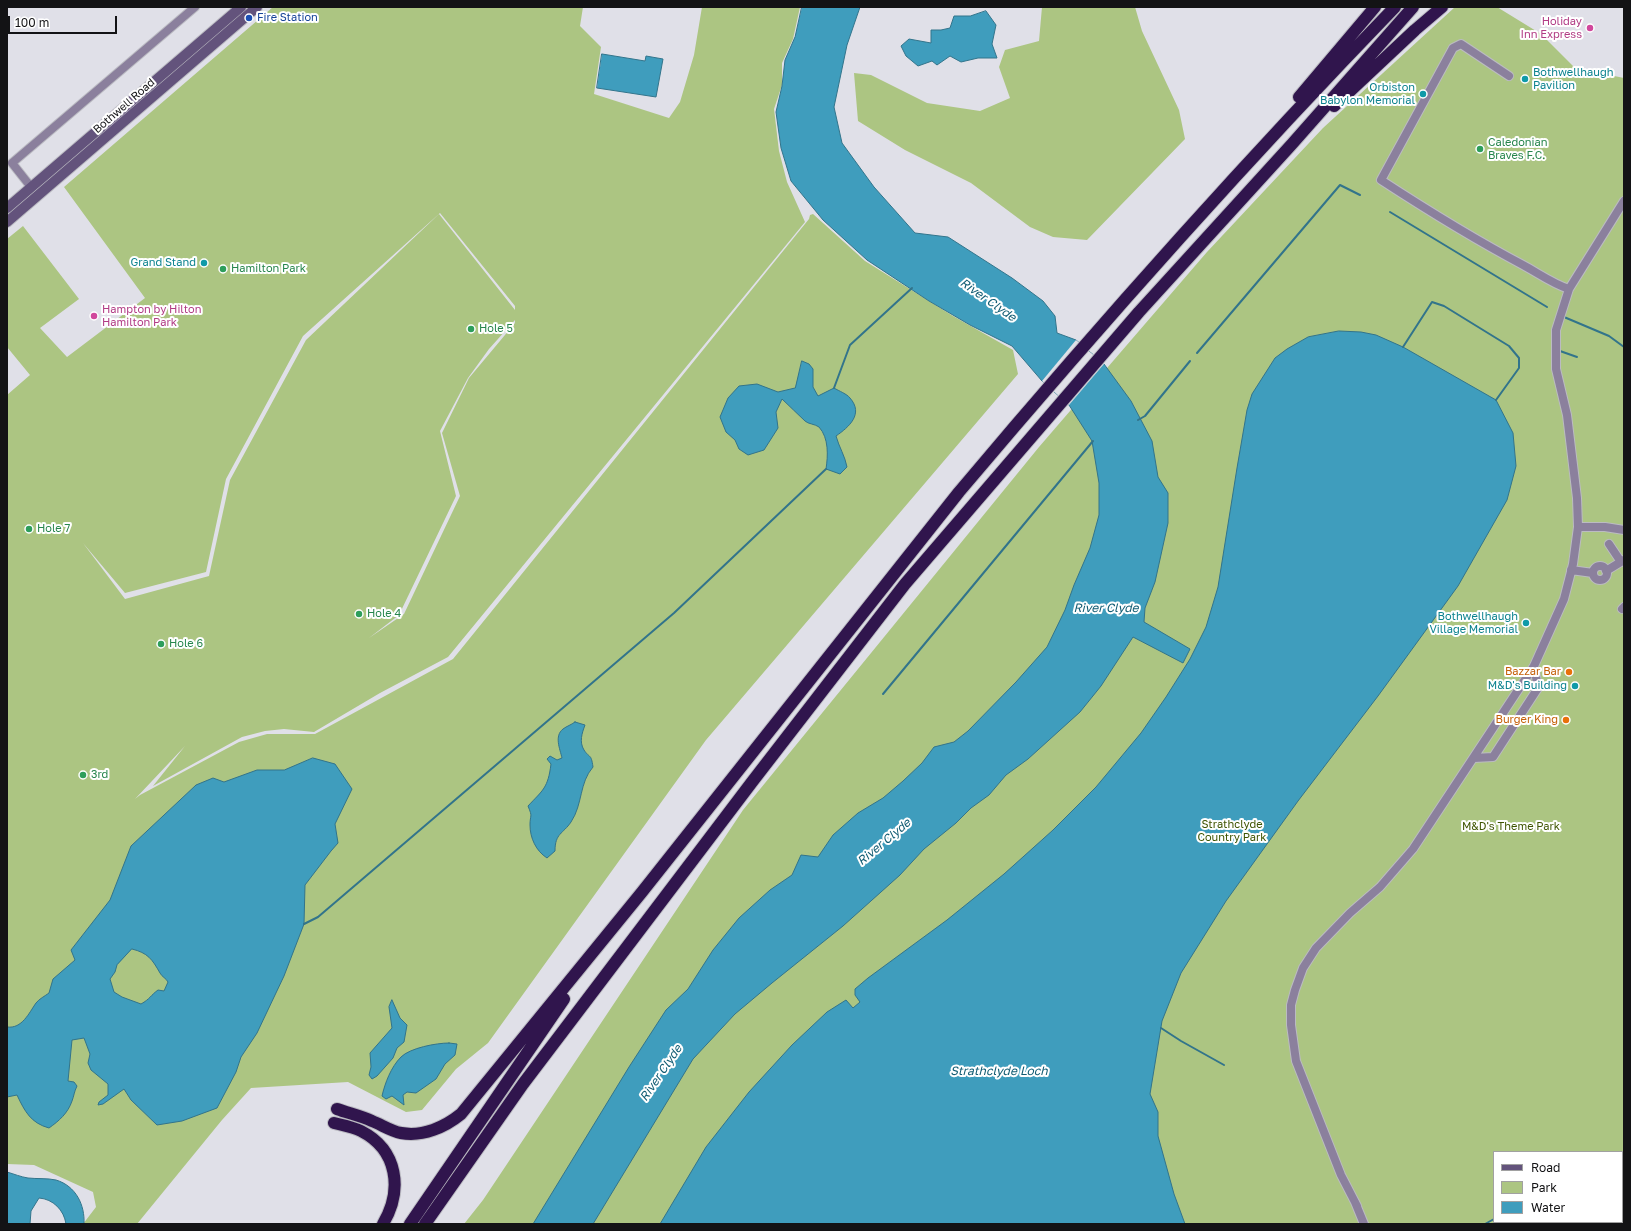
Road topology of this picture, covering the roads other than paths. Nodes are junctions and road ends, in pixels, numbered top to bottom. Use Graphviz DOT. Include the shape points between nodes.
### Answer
graph roads {
  1 [pos="195,7"];
  2 [pos="241,7"];
  3 [pos="257,7"];
  4 [pos="1375,7"];
  5 [pos="1395,7"];
  6 [pos="1413,7"];
  7 [pos="1442,7"];
  8 [pos="1509,76"];
  9 [pos="1274,133"];
  10 [pos="1292,144"];
  11 [pos="31,187"];
  12 [pos="39,196"];
  13 [pos="1624,201"];
  14 [pos="7,208"];
  15 [pos="7,222"];
  16 [pos="1569,289"];
  17 [pos="1578,527"];
  18 [pos="1624,530"];
  19 [pos="1609,544"];
  20 [pos="1623,561"];
  21 [pos="1571,570"];
  22 [pos="1534,666"];
  23 [pos="1474,758"];
  24 [pos="613,927"];
  25 [pos="1293,1045"];
  26 [pos="337,1110"];
  27 [pos="334,1123"];
  28 [pos="1357,1206"];
  29 [pos="383,1224"];
  30 [pos="410,1224"];
  31 [pos="425,1224"];
  32 [pos="1364,1224"];
  1 -- 11 [label="street" via="12,163"];
  2 -- 11 [label="main road, Bothwell Road"];
  3 -- 12 [label="main road, Bothwell Road"];
  4 -- 9 [label="highway" via="1302,92"];
  5 -- 9 [label="highway"];
  6 -- 10 [label="highway"];
  7 -- 10 [label="highway"];
  8 -- 16 [label="street" via="1461,44 1453,48 1381,180 1478,241"];
  9 -- 24 [label="highway" via="1123,302 959,492"];
  10 -- 31 [label="highway" via="1139,312 905,584 523,1084"];
  11 -- 12 [label="main road"];
  11 -- 14 [label="main road, Bothwell Road"];
  12 -- 15 [label="main road, Bothwell Road"];
  13 -- 16 [label="street"];
  16 -- 17 [label="street" via="1556,330 1556,369 1567,415"];
  17 -- 18 [label="street"];
  17 -- 21 [label="street"];
  19 -- 20 [label="street"];
  20 -- 21 [label="street" via="1606,571 1605,577 1601,579 1594,577 1593,573"];
  21 -- 22 [label="street" via="1564,599"];
  22 -- 23 [label="street"];
  22 -- 23 [label="street" via="1538,688 1493,757"];
  23 -- 25 [label="street" via="1413,849 1380,887 1316,948 1308,960 1291,1006"];
  24 -- 26 [label="highway" via="461,1114 450,1123 432,1131 401,1133 371,1120"];
  24 -- 30 [label="highway"];
  25 -- 28 [label="street"];
  25 -- 28 [label="street" via="1296,1061 1318,1119"];
  27 -- 29 [label="highway" via="360,1130 377,1142 391,1160 396,1188"];
  28 -- 32 [label="street"];
}
